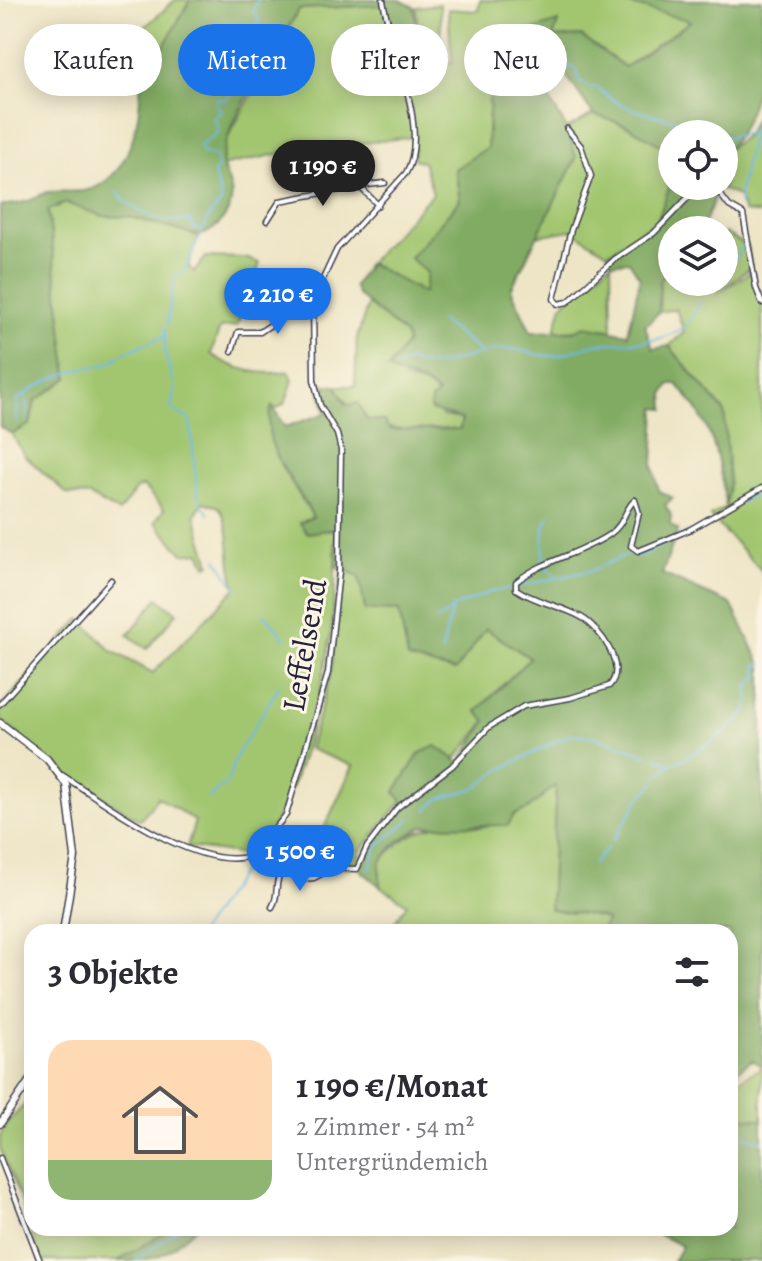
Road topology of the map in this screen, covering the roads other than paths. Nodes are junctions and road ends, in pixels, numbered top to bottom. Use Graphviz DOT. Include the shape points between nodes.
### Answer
graph roads {
  1 [pos="383,0"];
  2 [pos="567,129"];
  3 [pos="385,183"];
  4 [pos="359,186"];
  5 [pos="686,200"];
  6 [pos="724,200"];
  7 [pos="378,205"];
  8 [pos="267,221"];
  9 [pos="313,300"];
  10 [pos="762,303"];
  11 [pos="232,351"];
  12 [pos="762,488"];
  13 [pos="111,580"];
  14 [pos="0,704"];
  15 [pos="0,723"];
  16 [pos="62,775"];
  17 [pos="253,855"];
  18 [pos="282,870"];
  19 [pos="272,907"];
  20 [pos="64,924"];
  21 [pos="24,1089"];
  22 [pos="0,1124"];
  23 [pos="0,1158"];
  24 [pos="24,1220"];
  25 [pos="30,1236"];
  26 [pos="40,1261"];
  1 -- 7 [label="street" via="408,100 414,159"];
  2 -- 5 [label="street" via="581,146 591,176 571,230 554,299 558,304 568,302 615,259 654,233"];
  3 -- 4 [label="street"];
  4 -- 7 [label="street"];
  4 -- 8 [label="street" via="280,201"];
  6 -- 10 [label="street" via="743,214"];
  7 -- 9 [label="street" via="337,249"];
  9 -- 11 [label="street" via="256,334 238,332"];
  9 -- 17 [label="street, Leffelsend" via="314,380 341,450 340,552 328,673 286,815"];
  12 -- 18 [label="street" via="689,530 638,551 631,546 639,513 635,500 623,524 608,536 516,582 516,589 541,605 584,619 614,660 617,676 609,686 518,708 479,735 452,766 397,808 357,869 332,868 302,879"];
  13 -- 14 [label="street"];
  15 -- 16 [label="street"];
  16 -- 17 [label="street" via="178,845 214,856"];
  16 -- 20 [label="street" via="75,857"];
  17 -- 18 [label="street"];
  18 -- 19 [label="street"];
  21 -- 22 [label="street"];
  23 -- 24 [label="street"];
  25 -- 26 [label="street"];
}
